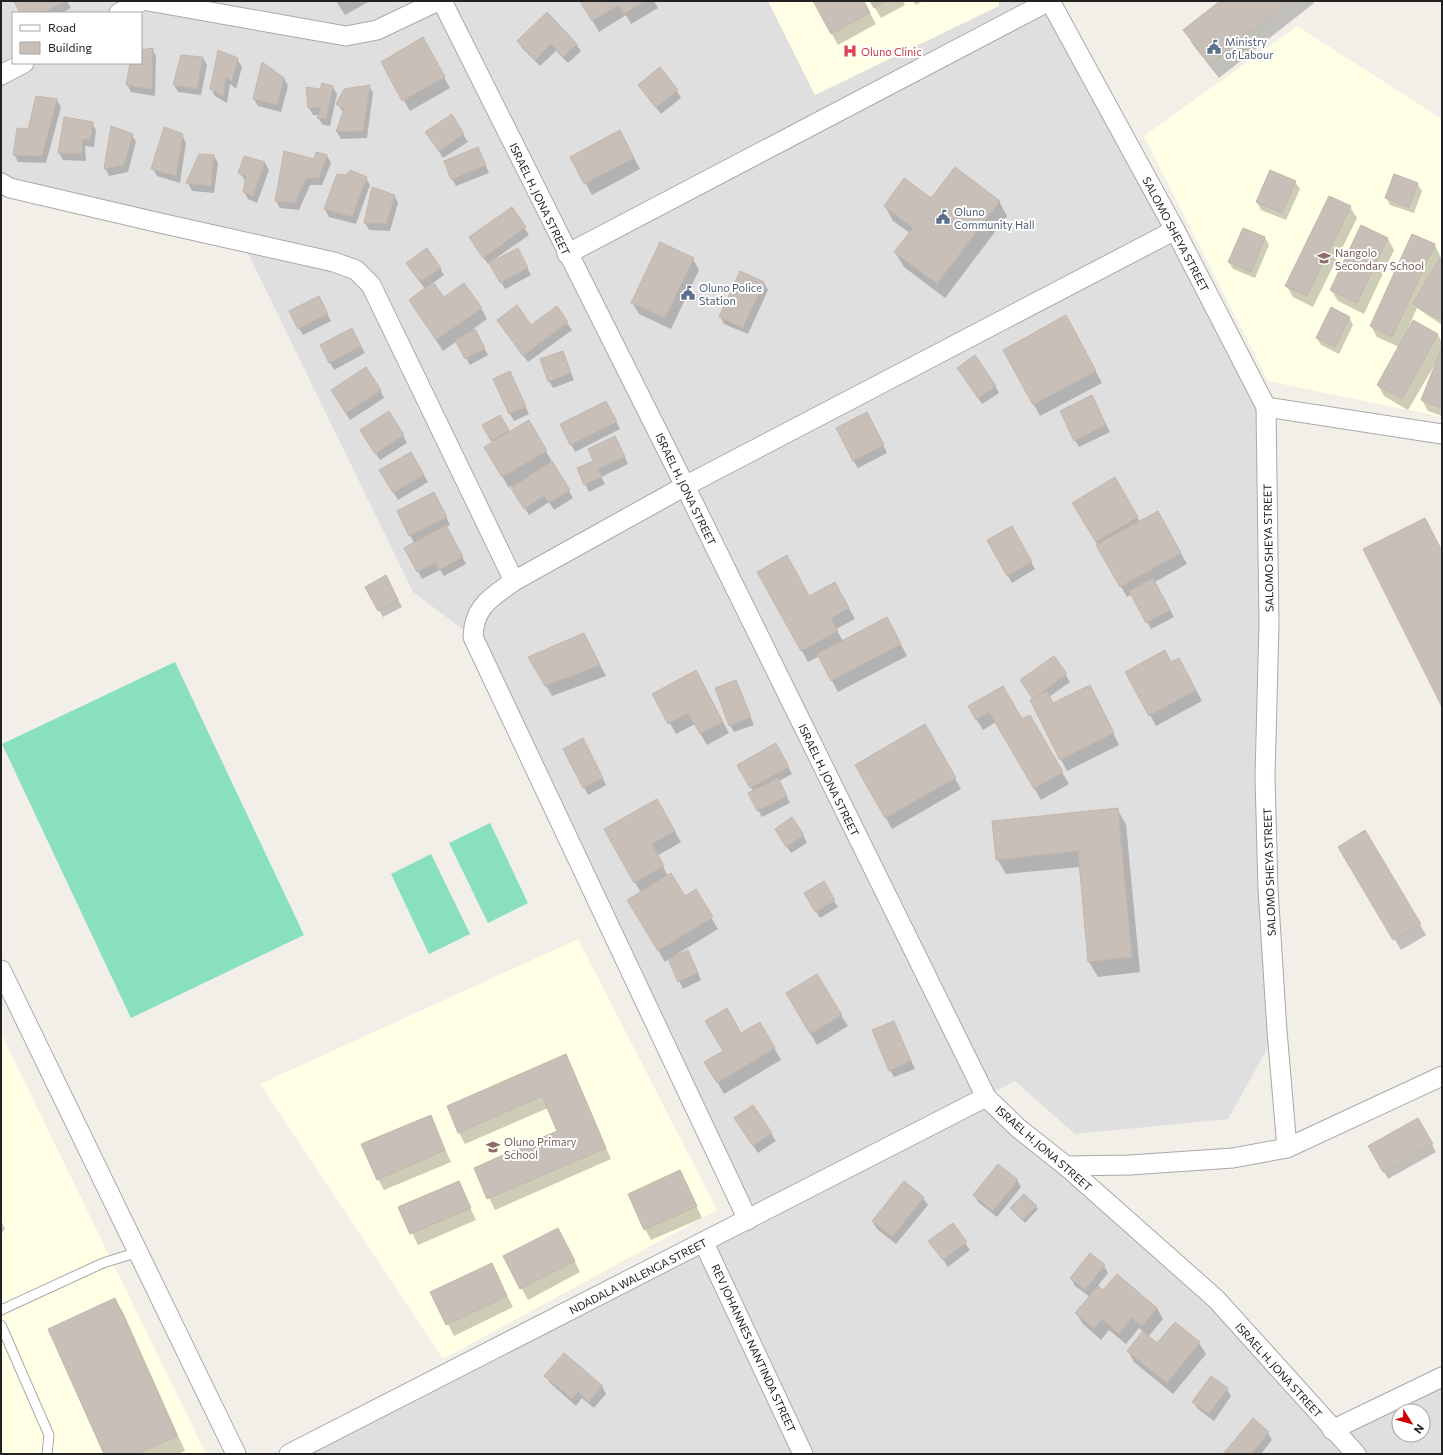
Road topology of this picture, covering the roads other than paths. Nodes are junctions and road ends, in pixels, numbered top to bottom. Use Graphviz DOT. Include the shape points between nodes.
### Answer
graph roads {
  1 [pos="142,1"];
  2 [pos="148,1"];
  3 [pos="438,1"];
  4 [pos="442,1"];
  5 [pos="1050,1"];
  6 [pos="122,12"];
  7 [pos="22,64"];
  8 [pos="1,75"];
  9 [pos="1,183"];
  10 [pos="1175,230"];
  11 [pos="568,254"];
  12 [pos="1266,407"];
  13 [pos="1442,434"];
  14 [pos="684,486"];
  15 [pos="514,581"];
  16 [pos="1,970"];
  17 [pos="1442,1076"];
  18 [pos="986,1097"];
  19 [pos="1287,1148"];
  20 [pos="1066,1166"];
  21 [pos="748,1220"];
  22 [pos="704,1243"];
  23 [pos="138,1252"];
  24 [pos="1,1310"];
  25 [pos="1,1325"];
  26 [pos="1442,1377"];
  27 [pos="1332,1430"];
  28 [pos="47,1454"];
  29 [pos="236,1454"];
  30 [pos="289,1454"];
  31 [pos="803,1454"];
  32 [pos="1356,1454"];
  1 -- 6 [label="street"];
  2 -- 3 [label="street" via="346,36 376,30"];
  4 -- 11 [label="street, ISRAEL H. JONA STREET"];
  5 -- 10 [label="street, SALOMO SHEYA STREET"];
  5 -- 11 [label="street"];
  7 -- 8 [label="street"];
  9 -- 15 [label="street" via="10,188 334,262 356,270 371,285"];
  10 -- 12 [label="street, SALOMO SHEYA STREET"];
  10 -- 14 [label="street"];
  11 -- 14 [label="street, ISRAEL H. JONA STREET"];
  12 -- 13 [label="street"];
  12 -- 19 [label="street, SALOMO SHEYA STREET" via="1269,624 1265,777 1268,889"];
  14 -- 15 [label="street"];
  14 -- 18 [label="street, ISRAEL H. JONA STREET"];
  15 -- 21 [label="street" via="480,609 473,637"];
  16 -- 23 [label="street"];
  17 -- 19 [label="street"];
  18 -- 20 [label="street, ISRAEL H. JONA STREET" via="1018,1128"];
  18 -- 21 [label="street, NDADALA WALENGA STREET"];
  19 -- 20 [label="street" via="1233,1158 1130,1165"];
  20 -- 27 [label="street, ISRAEL H. JONA STREET" via="1216,1300"];
  21 -- 22 [label="street, NDADALA WALENGA STREET"];
  22 -- 30 [label="street, NDADALA WALENGA STREET"];
  22 -- 31 [label="street, REV JOHANNES NANTINDA STREET"];
  23 -- 24 [label="lane" via="103,1264"];
  23 -- 29 [label="street"];
  25 -- 28 [label="lane" via="49,1435"];
  26 -- 27 [label="street"];
  27 -- 32 [label="street, ISRAEL H. JONA STREET"];
}
